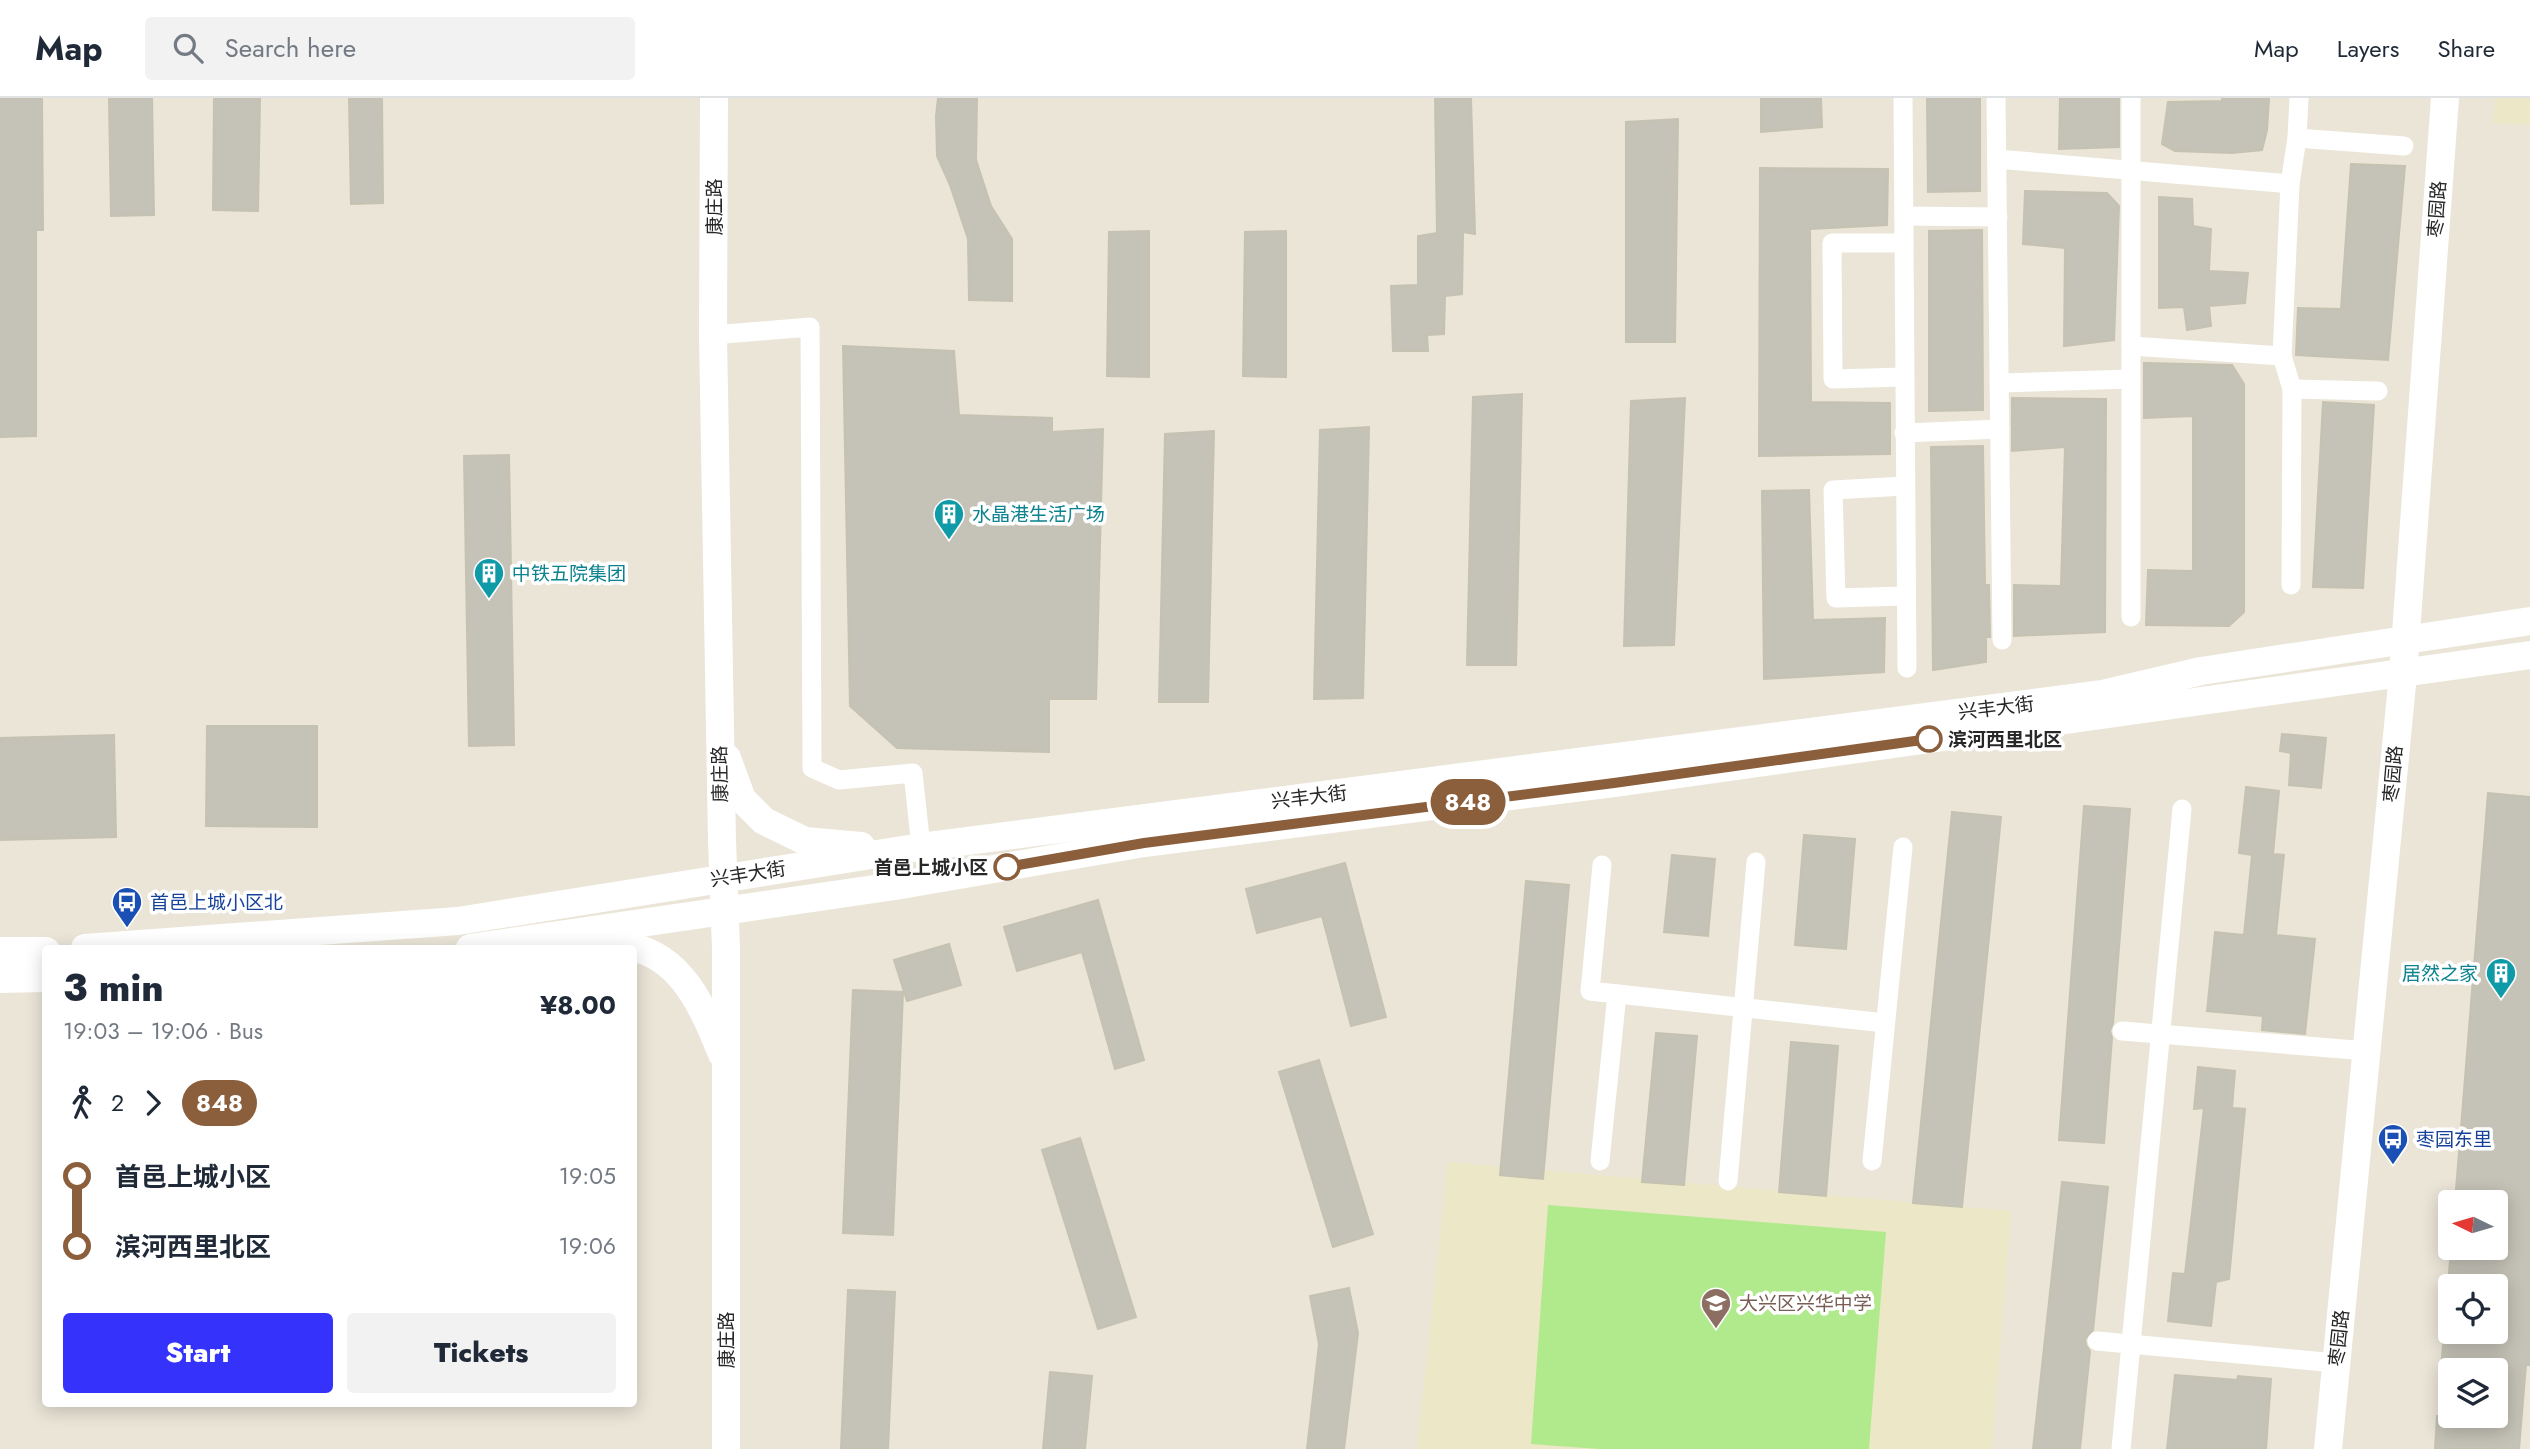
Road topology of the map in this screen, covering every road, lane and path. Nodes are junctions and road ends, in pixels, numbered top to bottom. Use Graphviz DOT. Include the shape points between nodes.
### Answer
graph roads {
  1 [pos="714,98"];
  2 [pos="1903,98"];
  3 [pos="1996,98"];
  4 [pos="2131,98"];
  5 [pos="2299,98"];
  6 [pos="2445,98"];
  7 [pos="2297,138"];
  8 [pos="2404,146"];
  9 [pos="1997,159"];
  10 [pos="2131,170"];
  11 [pos="2290,184"];
  12 [pos="1904,216"];
  13 [pos="1998,217"];
  14 [pos="1904,243"];
  15 [pos="713,335"];
  16 [pos="2131,346"];
  17 [pos="2283,356"];
  18 [pos="1904,377"];
  19 [pos="2131,379"];
  20 [pos="1999,383"];
  21 [pos="2292,389"];
  22 [pos="2378,391"];
  23 [pos="2000,429"];
  24 [pos="1904,433"];
  25 [pos="1905,486"];
  26 [pos="2291,585"];
  27 [pos="1905,596"];
  28 [pos="2131,617"];
  29 [pos="2530,621"];
  30 [pos="2003,640"];
  31 [pos="2406,641"];
  32 [pos="2530,655"];
  33 [pos="1907,668"];
  34 [pos="2403,674"];
  35 [pos="720,738"];
  36 [pos="2182,809"];
  37 [pos="1903,847"];
  38 [pos="911,849"];
  39 [pos="1756,862"];
  40 [pos="1602,865"];
  41 [pos="724,878"];
  42 [pos="725,910"];
  43 [pos="551,936"];
  44 [pos="126,945"];
  45 [pos="490,945"];
  46 [pos="579,945"];
  47 [pos="637,949"];
  48 [pos="0,951"];
  49 [pos="42,951"];
  50 [pos="42,978"];
  51 [pos="0,979"];
  52 [pos="1618,994"];
  53 [pos="1743,1007"];
  54 [pos="1885,1023"];
  55 [pos="2122,1031"];
  56 [pos="2160,1034"];
  57 [pos="2367,1051"];
  58 [pos="726,1064"];
  59 [pos="1600,1161"];
  60 [pos="1872,1161"];
  61 [pos="1728,1181"];
  62 [pos="2097,1341"];
  63 [pos="2130,1344"];
  64 [pos="2336,1363"];
  65 [pos="726,1449"];
  66 [pos="2121,1449"];
  67 [pos="2328,1449"];
  1 -- 15 [label="main road, 康庄路"];
  2 -- 12 [label="street"];
  3 -- 9 [label="street"];
  4 -- 10 [label="street"];
  5 -- 7 [label="street"];
  6 -- 31 [label="main road, 枣园路"];
  7 -- 8 [label="street"];
  7 -- 11 [label="street"];
  9 -- 10 [label="street"];
  9 -- 13 [label="street"];
  10 -- 11 [label="street"];
  10 -- 16 [label="street"];
  11 -- 17 [label="street"];
  12 -- 13 [label="street"];
  12 -- 14 [label="street"];
  13 -- 20 [label="street"];
  14 -- 18 [label="street"];
  14 -- 18 [label="street" via="1832,243 1833,379"];
  15 -- 35 [label="main road, 康庄路"];
  15 -- 38 [label="street" via="810,327 812,768 839,780 913,772"];
  16 -- 17 [label="street"];
  16 -- 19 [label="street"];
  17 -- 21 [label="street"];
  18 -- 24 [label="street"];
  19 -- 20 [label="street"];
  19 -- 28 [label="street"];
  20 -- 23 [label="street"];
  21 -- 22 [label="street"];
  21 -- 26 [label="street"];
  23 -- 24 [label="street"];
  23 -- 30 [label="street"];
  24 -- 25 [label="street"];
  25 -- 27 [label="street"];
  25 -- 27 [label="street" via="1833,490 1836,598"];
  27 -- 33 [label="street"];
  29 -- 31 [label="main road, 兴丰大街"];
  31 -- 34 [label="main road, 枣园路"];
  31 -- 38 [label="main road, 兴丰大街" via="2201,671 2103,694"];
  32 -- 34 [label="main road, 兴丰大街"];
  34 -- 42 [label="main road, 兴丰大街" via="1144,843"];
  34 -- 57 [label="main road, 枣园路"];
  35 -- 38 [label="main road" via="742,799 764,821 805,841"];
  35 -- 41 [label="main road, 康庄路"];
  36 -- 56 [label="street"];
  37 -- 54 [label="street"];
  38 -- 41 [label="main road, 兴丰大街"];
  39 -- 53 [label="street"];
  40 -- 52 [label="street" via="1590,991"];
  41 -- 42 [label="main road, 康庄路"];
  41 -- 44 [label="main road, 兴丰大街" via="458,921"];
  42 -- 43 [label="main road, 兴丰大街"];
  42 -- 58 [label="main road, 康庄路"];
  43 -- 45 [label="main road, 兴丰大街"];
  43 -- 46 [label="main road"];
  47 -- 58 [label="main road" via="662,958 691,988"];
  48 -- 49 [label="main road"];
  50 -- 51 [label="main road"];
  52 -- 53 [label="street"];
  52 -- 59 [label="street"];
  53 -- 54 [label="street"];
  53 -- 61 [label="street"];
  54 -- 60 [label="street"];
  55 -- 56 [label="street"];
  56 -- 57 [label="street"];
  56 -- 63 [label="street"];
  57 -- 64 [label="main road, 枣园路"];
  58 -- 65 [label="main road, 康庄路"];
  62 -- 63 [label="street"];
  63 -- 64 [label="street"];
  63 -- 66 [label="street"];
  64 -- 67 [label="main road, 枣园路"];
}
